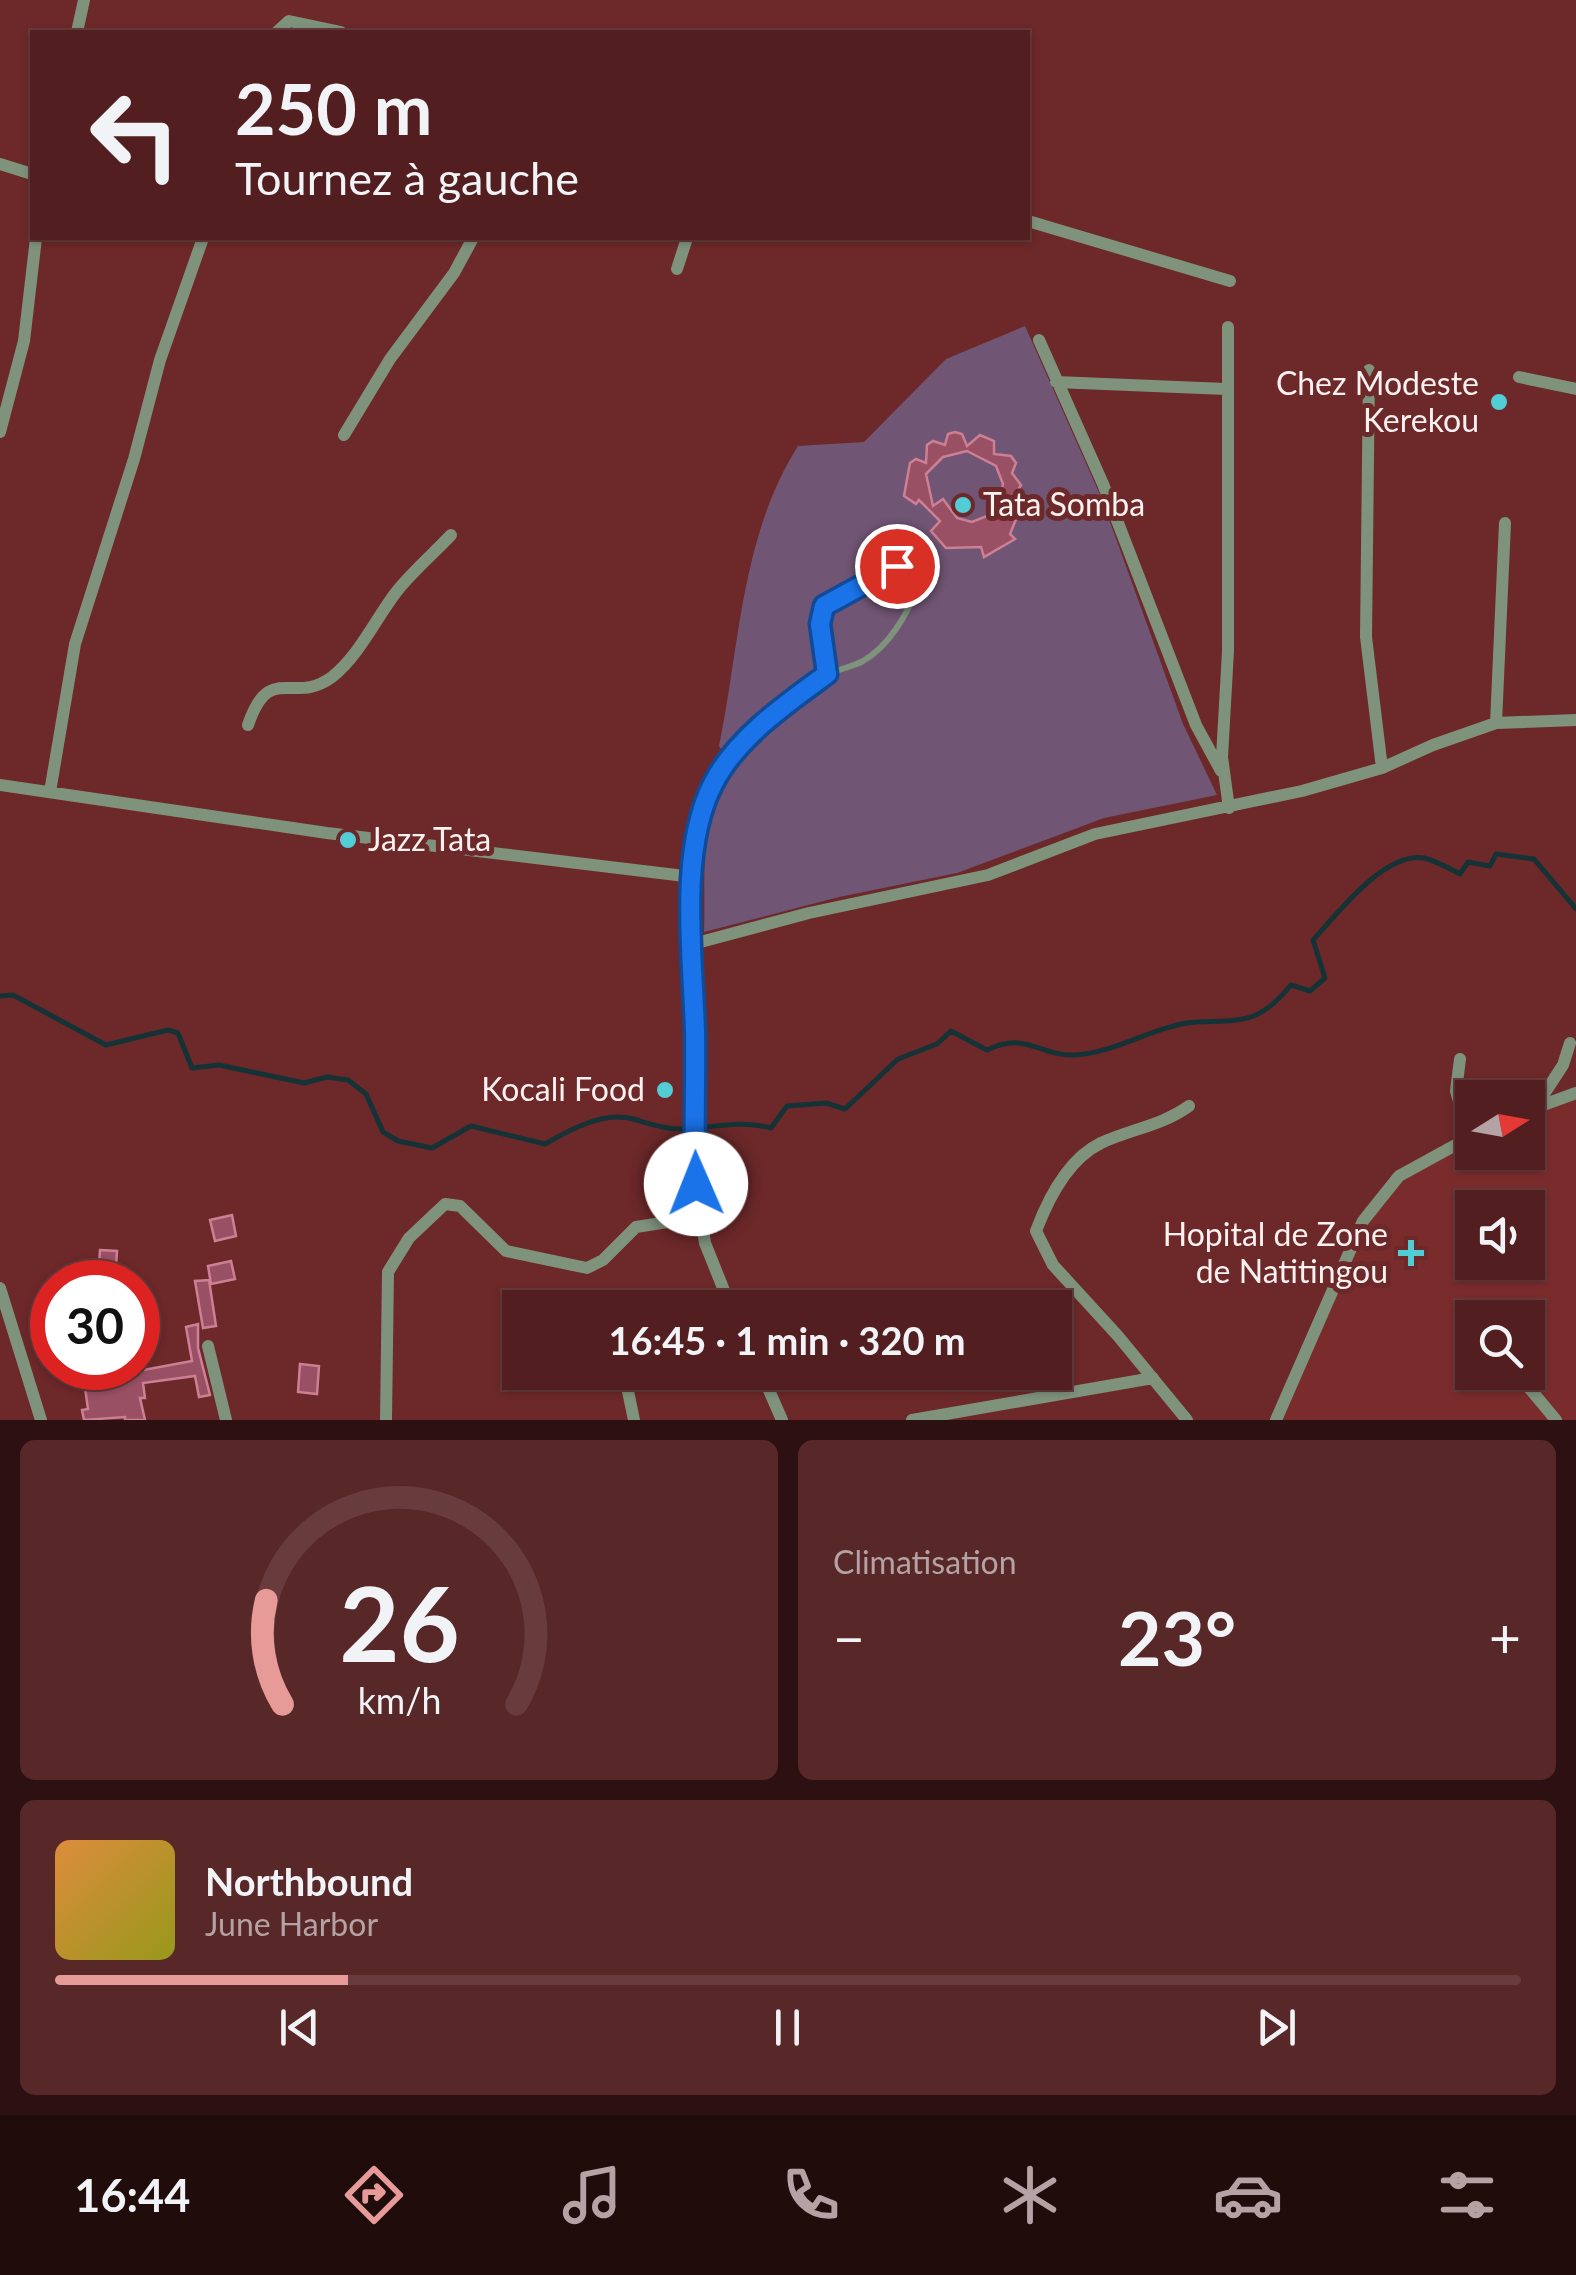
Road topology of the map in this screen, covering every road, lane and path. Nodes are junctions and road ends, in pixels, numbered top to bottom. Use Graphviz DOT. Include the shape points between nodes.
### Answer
graph roads {
  1 [pos="84,0"];
  2 [pos="77,30"];
  3 [pos="279,30"];
  4 [pos="332,30"];
  5 [pos="0,164"];
  6 [pos="30,173"];
  7 [pos="1030,222"];
  8 [pos="36,240"];
  9 [pos="202,240"];
  10 [pos="471,240"];
  11 [pos="686,240"];
  12 [pos="677,269"];
  13 [pos="1230,281"];
  14 [pos="1228,327"];
  15 [pos="1039,340"];
  16 [pos="1369,370"];
  17 [pos="1519,377"];
  18 [pos="1056,382"];
  19 [pos="1226,389"];
  20 [pos="1576,389"];
  21 [pos="0,432"];
  22 [pos="344,434"];
  23 [pos="1505,523"];
  24 [pos="451,535"];
  25 [pos="827,674"];
  26 [pos="1576,720"];
  27 [pos="1496,723"];
  28 [pos="248,725"];
  29 [pos="1382,768"];
  30 [pos="1223,775"];
  31 [pos="0,784"];
  32 [pos="50,792"];
  33 [pos="1229,808"];
  34 [pos="693,877"];
  35 [pos="693,944"];
  36 [pos="1570,1042"];
  37 [pos="1460,1059"];
  38 [pos="1457,1080"];
  39 [pos="1545,1090"];
  40 [pos="1576,1093"];
  41 [pos="1545,1105"];
  42 [pos="1189,1106"];
  43 [pos="1455,1146"];
  44 [pos="699,1217"];
  45 [pos="0,1288"];
  46 [pos="722,1290"];
  47 [pos="208,1346"];
  48 [pos="1153,1378"];
  49 [pos="628,1390"];
  50 [pos="769,1390"];
  51 [pos="1531,1390"];
  52 [pos="41,1420"];
  53 [pos="226,1420"];
  54 [pos="386,1420"];
  55 [pos="634,1420"];
  56 [pos="782,1420"];
  57 [pos="912,1420"];
  58 [pos="1186,1420"];
  59 [pos="1276,1420"];
  60 [pos="1556,1420"];
  1 -- 2 [label="street"];
  3 -- 4 [label="street" via="289,21"];
  5 -- 6 [label="street"];
  7 -- 13 [label="street"];
  8 -- 21 [label="street" via="24,341"];
  9 -- 32 [label="street" via="75,644"];
  10 -- 22 [label="street"];
  11 -- 12 [label="street"];
  14 -- 19 [label="street"];
  15 -- 18 [label="street"];
  16 -- 29 [label="street" via="1366,637"];
  17 -- 20 [label="street"];
  18 -- 19 [label="street"];
  18 -- 30 [label="street" via="1196,725"];
  19 -- 30 [label="street"];
  23 -- 27 [label="street"];
  24 -- 28 [label="street" via="399,589 345,665 317,686 264,693"];
  25 -- 25 [label="lane" via="824,606 897,566 908,569 917,588 888,638 863,661"];
  25 -- 34 [label="lane" via="750,735 719,773 704,808"];
  26 -- 27 [label="street"];
  27 -- 29 [label="street"];
  29 -- 33 [label="street"];
  30 -- 33 [label="street"];
  31 -- 32 [label="street"];
  32 -- 34 [label="street"];
  33 -- 35 [label="street" via="1095,834 988,875"];
  34 -- 35 [label="street"];
  35 -- 44 [label="street"];
  36 -- 39 [label="street"];
  37 -- 38 [label="street"];
  40 -- 41 [label="street"];
  42 -- 48 [label="street" via="1158,1125 1098,1144 1062,1179 1036,1232 1053,1264"];
  43 -- 59 [label="street" via="1399,1176 1363,1220"];
  44 -- 46 [label="street"];
  44 -- 54 [label="street" via="636,1227 587,1268 506,1251 460,1206 445,1204 409,1238 388,1272"];
  45 -- 52 [label="street"];
  47 -- 53 [label="street"];
  48 -- 57 [label="street"];
  48 -- 58 [label="street"];
  49 -- 55 [label="street"];
  50 -- 56 [label="street"];
  51 -- 60 [label="street"];
}
